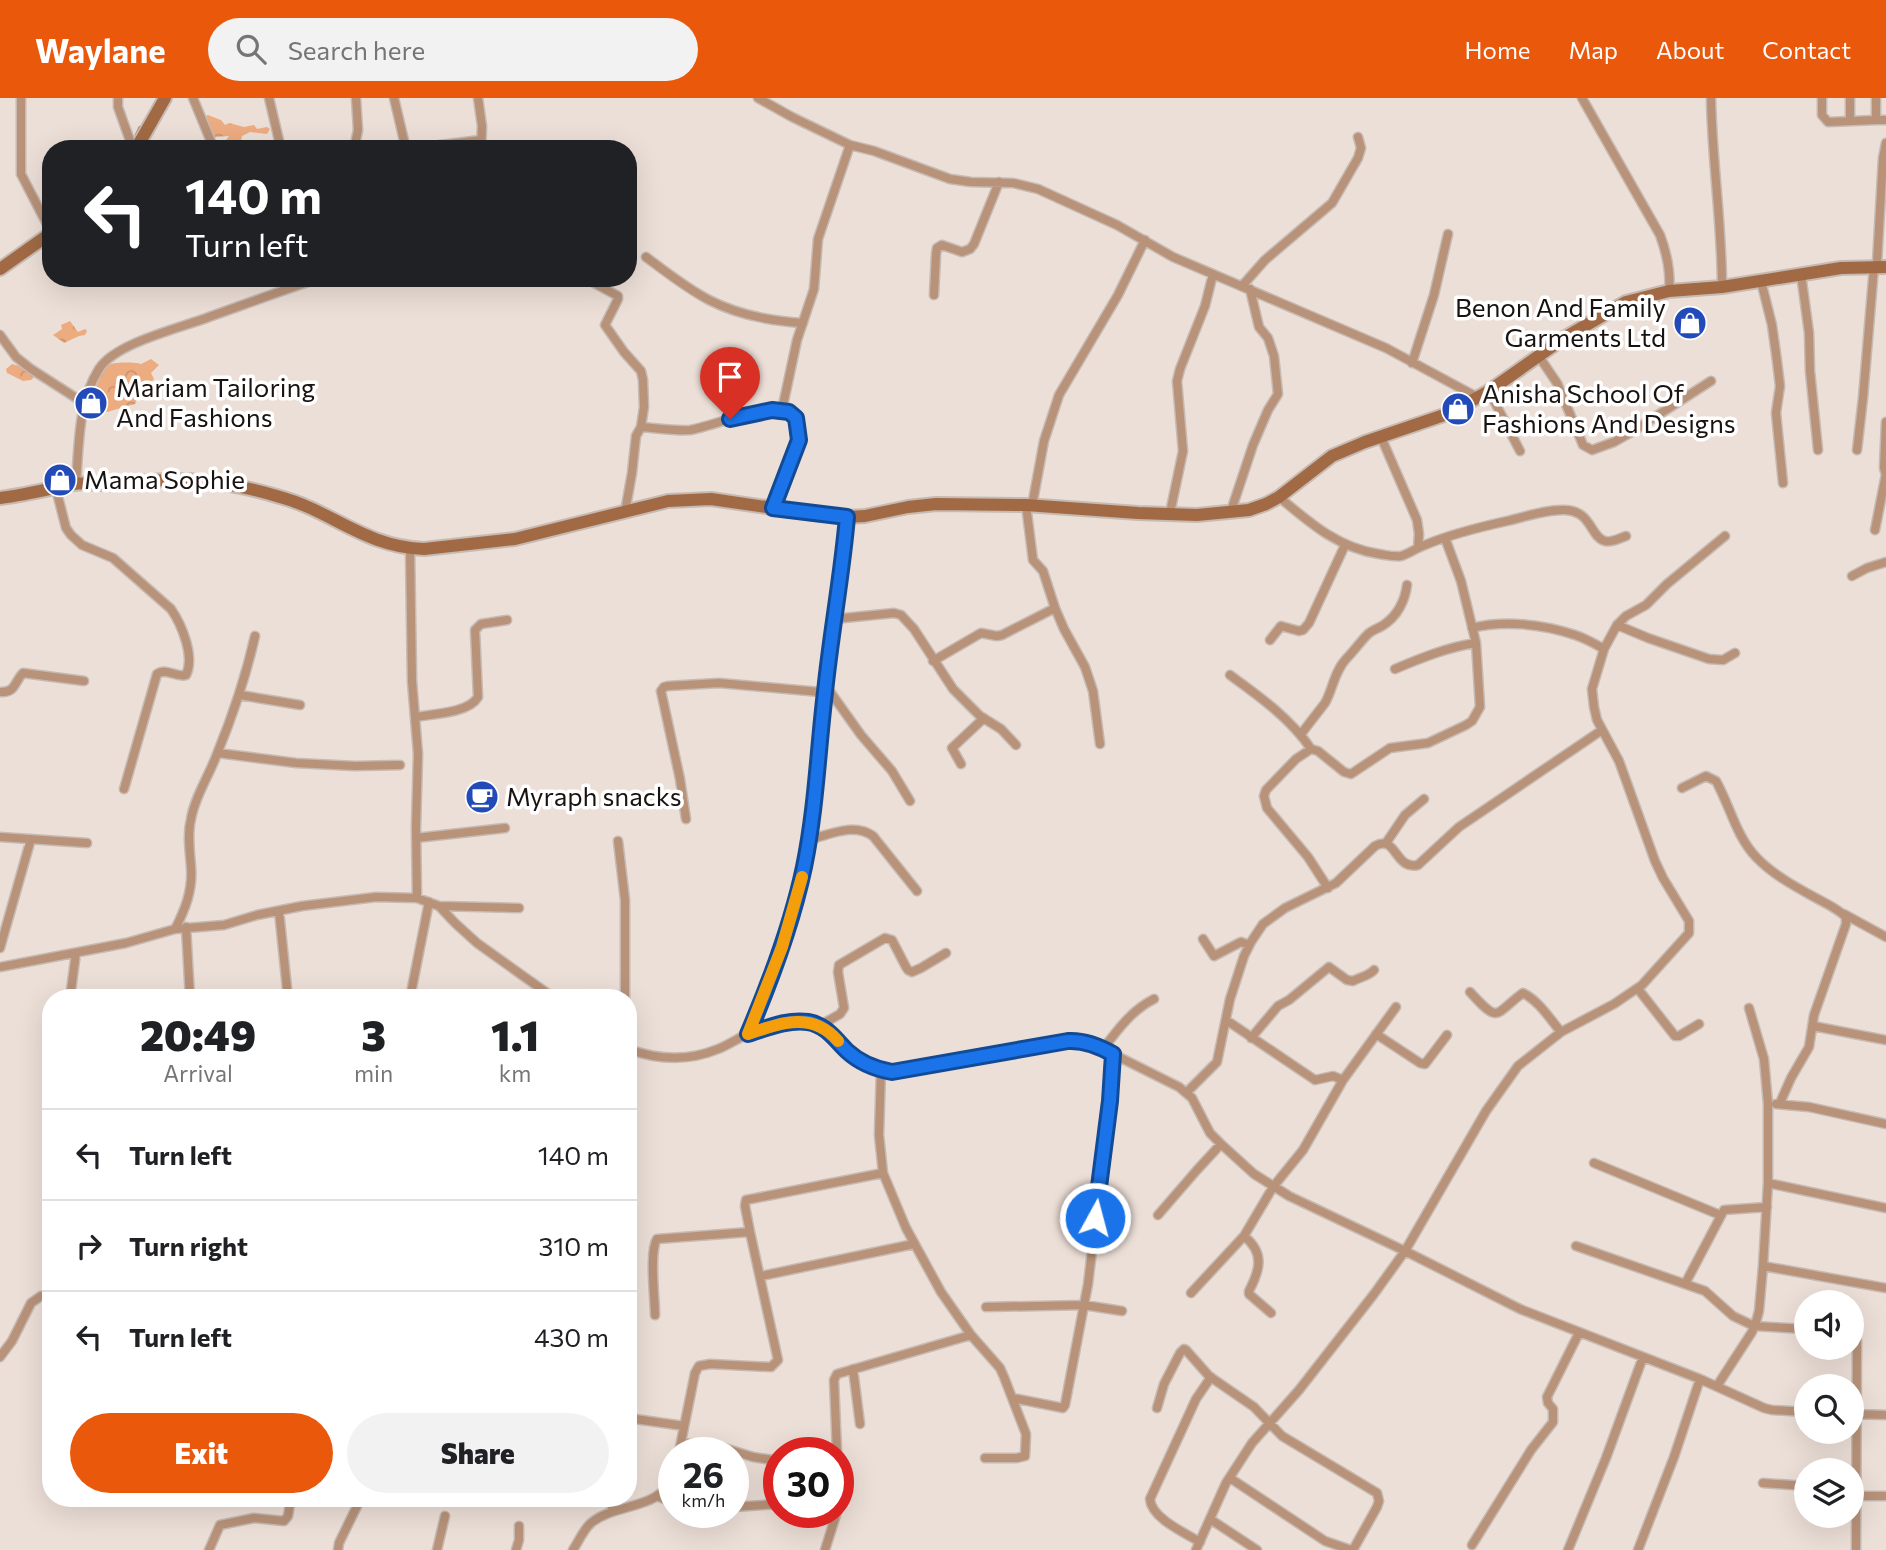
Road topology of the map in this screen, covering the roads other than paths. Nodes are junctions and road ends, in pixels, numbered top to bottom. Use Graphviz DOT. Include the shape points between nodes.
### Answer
graph roads {
  1 [pos="21,98"];
  2 [pos="118,98"];
  3 [pos="165,98"];
  4 [pos="193,98"];
  5 [pos="269,98"];
  6 [pos="356,98"];
  7 [pos="394,98"];
  8 [pos="478,98"];
  9 [pos="758,98"];
  10 [pos="1582,98"];
  11 [pos="1711,98"];
  12 [pos="1822,98"];
  13 [pos="1850,98"];
  14 [pos="1876,98"];
  15 [pos="775,102"];
  16 [pos="1876,120"];
  17 [pos="1886,120"];
  18 [pos="1850,121"];
  19 [pos="1359,137"];
  20 [pos="131,140"];
  21 [pos="141,140"];
  22 [pos="210,140"];
  23 [pos="279,140"];
  24 [pos="356,140"];
  25 [pos="405,140"];
  26 [pos="481,140"];
  27 [pos="1886,143"];
  28 [pos="850,145"];
  29 [pos="999,183"];
  30 [pos="42,215"];
  31 [pos="1448,234"];
  32 [pos="42,239"];
  33 [pos="1145,240"];
  34 [pos="646,257"];
  35 [pos="1882,267"];
  36 [pos="0,269"];
  37 [pos="1213,274"];
  38 [pos="1801,274"];
  39 [pos="1761,281"];
  40 [pos="294,287"];
  41 [pos="602,287"];
  42 [pos="1246,287"];
  43 [pos="1722,287"];
  44 [pos="1669,291"];
  45 [pos="934,295"];
  46 [pos="803,323"];
  47 [pos="0,335"];
  48 [pos="1538,355"];
  49 [pos="1412,363"];
  50 [pos="1711,381"];
  51 [pos="1483,394"];
  52 [pos="84,403"];
  53 [pos="782,410"];
  54 [pos="1886,422"];
  55 [pos="641,427"];
  56 [pos="1381,437"];
  57 [pos="1818,450"];
  58 [pos="1857,450"];
  59 [pos="1520,451"];
  60 [pos="1886,475"];
  61 [pos="1783,483"];
  62 [pos="76,484"];
  63 [pos="56,489"];
  64 [pos="1279,497"];
  65 [pos="0,498"];
  66 [pos="1029,506"];
  67 [pos="773,508"];
  68 [pos="1231,511"];
  69 [pos="625,512"];
  70 [pos="1170,513"];
  71 [pos="847,517"];
  72 [pos="1875,530"];
  73 [pos="1626,536"];
  74 [pos="1725,536"];
  75 [pos="1445,538"];
  76 [pos="1345,545"];
  77 [pos="410,548"];
  78 [pos="1418,548"];
  79 [pos="1886,562"];
  80 [pos="1852,576"];
  81 [pos="1407,585"];
  82 [pos="1055,608"];
  83 [pos="834,619"];
  84 [pos="507,620"];
  85 [pos="1617,625"];
  86 [pos="1472,628"];
  87 [pos="255,636"];
  88 [pos="1270,640"];
  89 [pos="1476,643"];
  90 [pos="1604,649"];
  91 [pos="1735,653"];
  92 [pos="933,661"];
  93 [pos="1395,669"];
  94 [pos="1230,675"];
  95 [pos="84,681"];
  96 [pos="0,692"];
  97 [pos="825,692"];
  98 [pos="240,695"];
  99 [pos="300,705"];
  100 [pos="415,717"];
  101 [pos="984,718"];
  102 [pos="1602,730"];
  103 [pos="1301,734"];
  104 [pos="1100,744"];
  105 [pos="1016,745"];
  106 [pos="1311,749"];
  107 [pos="218,753"];
  108 [pos="961,764"];
  109 [pos="400,765"];
  110 [pos="1682,788"];
  111 [pos="124,789"];
  112 [pos="1424,799"];
  113 [pos="910,801"];
  114 [pos="686,819"];
  115 [pos="505,828"];
  116 [pos="0,837"];
  117 [pos="416,838"];
  118 [pos="30,839"];
  119 [pos="808,840"];
  120 [pos="618,841"];
  121 [pos="87,843"];
  122 [pos="1386,843"];
  123 [pos="1328,888"];
  124 [pos="917,891"];
  125 [pos="417,898"];
  126 [pos="429,902"];
  127 [pos="439,906"];
  128 [pos="519,908"];
  129 [pos="279,911"];
  130 [pos="1844,914"];
  131 [pos="186,927"];
  132 [pos="175,929"];
  133 [pos="1886,937"];
  134 [pos="1203,939"];
  135 [pos="1249,945"];
  136 [pos="0,948"];
  137 [pos="76,953"];
  138 [pos="946,953"];
  139 [pos="0,967"];
  140 [pos="1374,970"];
  141 [pos="71,989"];
  142 [pos="189,989"];
  143 [pos="288,989"];
  144 [pos="412,989"];
  145 [pos="541,989"];
  146 [pos="625,989"];
  147 [pos="1638,989"];
  148 [pos="1470,992"];
  149 [pos="1154,999"];
  150 [pos="1396,1007"];
  151 [pos="1749,1008"];
  152 [pos="1226,1020"];
  153 [pos="1699,1024"];
  154 [pos="819,1026"];
  155 [pos="1812,1027"];
  156 [pos="1561,1032"];
  157 [pos="748,1034"];
  158 [pos="1376,1034"];
  159 [pos="1447,1035"];
  160 [pos="1251,1038"];
  161 [pos="1886,1040"];
  162 [pos="1103,1049"];
  163 [pos="637,1052"];
  164 [pos="1113,1054"];
  165 [pos="881,1070"];
  166 [pos="1343,1080"];
  167 [pos="1187,1092"];
  168 [pos="1780,1103"];
  169 [pos="1768,1104"];
  170 [pos="1886,1124"];
  171 [pos="1221,1144"];
  172 [pos="1594,1163"];
  173 [pos="883,1173"];
  174 [pos="1768,1183"];
  175 [pos="1273,1187"];
  176 [pos="1767,1207"];
  177 [pos="1886,1208"];
  178 [pos="1158,1215"];
  179 [pos="1720,1216"];
  180 [pos="750,1232"];
  181 [pos="1244,1236"];
  182 [pos="914,1244"];
  183 [pos="1576,1246"];
  184 [pos="1405,1251"];
  185 [pos="1763,1266"];
  186 [pos="761,1276"];
  187 [pos="1685,1284"];
  188 [pos="1886,1288"];
  189 [pos="1191,1293"];
  190 [pos="42,1296"];
  191 [pos="1084,1304"];
  192 [pos="986,1307"];
  193 [pos="1122,1311"];
  194 [pos="1271,1313"];
  195 [pos="655,1315"];
  196 [pos="1754,1326"];
  197 [pos="1794,1328"];
  198 [pos="1579,1333"];
  199 [pos="971,1335"];
  200 [pos="1643,1356"];
  201 [pos="0,1357"];
  202 [pos="853,1369"];
  203 [pos="1211,1377"];
  204 [pos="1700,1379"];
  205 [pos="1717,1387"];
  206 [pos="1013,1398"];
  207 [pos="1157,1408"];
  208 [pos="1794,1411"];
  209 [pos="1864,1414"];
  210 [pos="1886,1415"];
  211 [pos="637,1419"];
  212 [pos="860,1424"];
  213 [pos="1270,1424"];
  214 [pos="684,1426"];
  215 [pos="682,1437"];
  216 [pos="836,1437"];
  217 [pos="985,1458"];
  218 [pos="1230,1478"];
  219 [pos="1763,1483"];
  220 [pos="1794,1485"];
  221 [pos="657,1496"];
  222 [pos="1864,1496"];
  223 [pos="1886,1496"];
  224 [pos="637,1503"];
  225 [pos="290,1507"];
  226 [pos="357,1507"];
  227 [pos="612,1507"];
  228 [pos="625,1507"];
  229 [pos="613,1511"];
  230 [pos="445,1516"];
  231 [pos="1210,1520"];
  232 [pos="519,1526"];
  233 [pos="832,1528"];
  234 [pos="1856,1528"];
  235 [pos="1472,1545"];
  236 [pos="1198,1546"];
  237 [pos="209,1550"];
  238 [pos="338,1550"];
  239 [pos="437,1550"];
  240 [pos="516,1550"];
  241 [pos="573,1550"];
  242 [pos="825,1550"];
  243 [pos="1257,1550"];
  244 [pos="1352,1550"];
  245 [pos="1568,1550"];
  246 [pos="1638,1550"];
  247 [pos="1856,1550"];
  1 -- 30 [label="street" via="21,174"];
  2 -- 20 [label="street"];
  3 -- 21 [label="street"];
  4 -- 22 [label="street"];
  5 -- 23 [label="street"];
  6 -- 24 [label="street"];
  7 -- 25 [label="street"];
  8 -- 26 [label="street"];
  9 -- 15 [label="street"];
  10 -- 44 [label="street" via="1660,235 1666,250"];
  11 -- 43 [label="street"];
  12 -- 18 [label="street" via="1822,115 1828,122"];
  13 -- 18 [label="street"];
  14 -- 16 [label="street"];
  15 -- 28 [label="street" via="792,117"];
  16 -- 17 [label="street"];
  16 -- 18 [label="street"];
  19 -- 42 [label="street" via="1359,158 1332,202 1265,260"];
  27 -- 35 [label="street" via="1877,263"];
  28 -- 29 [label="street" via="950,179"];
  28 -- 46 [label="street" via="818,239 814,289"];
  29 -- 33 [label="street" via="1038,188"];
  29 -- 45 [label="street" via="970,249 937,248"];
  31 -- 49 [label="street"];
  32 -- 36 [label="street"];
  33 -- 37 [label="street"];
  33 -- 66 [label="street" via="1059,395"];
  34 -- 46 [label="street" via="709,300 776,321"];
  35 -- 38 [label="street"];
  35 -- 58 [label="street"];
  37 -- 42 [label="street"];
  37 -- 70 [label="street" via="1177,380 1183,451"];
  38 -- 39 [label="street"];
  38 -- 57 [label="street"];
  39 -- 43 [label="street"];
  39 -- 61 [label="street" via="1780,386 1776,413"];
  40 -- 52 [label="street" via="123,349 99,368"];
  41 -- 55 [label="street" via="618,296 605,325 640,370 644,393"];
  42 -- 49 [label="street"];
  42 -- 68 [label="street" via="1274,356 1278,394 1253,444"];
  43 -- 44 [label="street"];
  44 -- 48 [label="street" via="1626,303"];
  46 -- 53 [label="street"];
  47 -- 52 [label="street" via="16,357"];
  48 -- 50 [label="street" via="1558,383 1583,445 1592,450 1630,433"];
  48 -- 51 [label="street"];
  49 -- 51 [label="street"];
  51 -- 56 [label="street" via="1450,413"];
  51 -- 59 [label="street"];
  52 -- 62 [label="street"];
  53 -- 55 [label="street" via="690,430"];
  53 -- 67 [label="street" via="796,418 799,440"];
  54 -- 60 [label="street"];
  55 -- 69 [label="street"];
  56 -- 64 [label="street" via="1332,456"];
  56 -- 78 [label="street" via="1417,520"];
  60 -- 72 [label="street"];
  62 -- 63 [label="street"];
  62 -- 77 [label="street" via="182,480 250,488 299,503 382,542"];
  63 -- 65 [label="street"];
  63 -- 111 [label="street" via="71,535 113,558 171,609 190,655 186,676 165,671 157,674"];
  64 -- 68 [label="street" via="1249,510"];
  64 -- 76 [label="street"];
  66 -- 70 [label="street"];
  66 -- 71 [label="street" via="936,504"];
  66 -- 82 [label="street" via="1033,560 1043,571"];
  67 -- 69 [label="street" via="712,499 668,501"];
  67 -- 71 [label="street"];
  68 -- 70 [label="street"];
  69 -- 77 [label="street" via="515,539"];
  71 -- 83 [label="street"];
  73 -- 75 [label="street" via="1605,541 1585,517 1561,510"];
  74 -- 85 [label="street"];
  75 -- 78 [label="street"];
  75 -- 86 [label="street"];
  76 -- 78 [label="street" via="1394,556"];
  76 -- 88 [label="street" via="1306,628 1299,631 1281,626"];
  77 -- 100 [label="street"];
  79 -- 80 [label="street"];
  81 -- 103 [label="street" via="1405,600 1392,618 1370,632 1345,660 1325,703"];
  82 -- 92 [label="street" via="1002,635 981,633"];
  82 -- 104 [label="street" via="1093,691"];
  83 -- 92 [label="street" via="898,613 914,629"];
  83 -- 97 [label="street"];
  84 -- 100 [label="street" via="481,624 475,630 476,701 467,708"];
  85 -- 90 [label="street"];
  85 -- 91 [label="street" via="1709,659 1723,660"];
  86 -- 89 [label="street"];
  86 -- 90 [label="street" via="1490,623 1534,626 1559,630"];
  87 -- 98 [label="street"];
  89 -- 93 [label="street"];
  89 -- 106 [label="street" via="1480,707 1466,725 1428,743 1390,748 1351,774"];
  90 -- 102 [label="street" via="1592,688"];
  92 -- 101 [label="street" via="953,689"];
  94 -- 103 [label="street"];
  95 -- 96 [label="street" via="23,673 9,692"];
  97 -- 113 [label="street" via="833,694"];
  97 -- 114 [label="street" via="719,683 662,689"];
  97 -- 119 [label="street"];
  98 -- 99 [label="street"];
  98 -- 107 [label="street"];
  100 -- 117 [label="street"];
  101 -- 105 [label="street"];
  101 -- 108 [label="street" via="952,748"];
  102 -- 122 [label="street" via="1459,827 1418,865 1406,864"];
  102 -- 147 [label="street" via="1619,761 1663,878 1690,927 1685,939"];
  103 -- 106 [label="street"];
  106 -- 123 [label="street" via="1266,790 1264,802"];
  107 -- 109 [label="street" via="296,764"];
  107 -- 132 [label="street" via="191,819 190,888"];
  110 -- 130 [label="street" via="1706,776 1716,781 1756,858"];
  112 -- 122 [label="street" via="1405,815"];
  115 -- 117 [label="street"];
  116 -- 118 [label="street"];
  117 -- 125 [label="street"];
  118 -- 121 [label="street"];
  118 -- 136 [label="street"];
  119 -- 124 [label="street" via="856,828 866,831"];
  119 -- 157 [label="street" via="782,947"];
  120 -- 146 [label="street" via="625,900"];
  122 -- 123 [label="street" via="1376,846"];
  123 -- 135 [label="street" via="1274,915"];
  125 -- 126 [label="street"];
  125 -- 129 [label="street" via="376,897"];
  126 -- 127 [label="street"];
  126 -- 144 [label="street"];
  127 -- 128 [label="street"];
  127 -- 145 [label="street" via="477,943"];
  129 -- 131 [label="street" via="224,925"];
  129 -- 143 [label="street"];
  130 -- 133 [label="street"];
  130 -- 155 [label="street" via="1846,924"];
  131 -- 132 [label="street"];
  131 -- 142 [label="street"];
  132 -- 137 [label="street"];
  134 -- 135 [label="street" via="1214,956 1241,942"];
  135 -- 152 [label="street"];
  137 -- 139 [label="street"];
  137 -- 141 [label="street"];
  138 -- 154 [label="street" via="912,972 892,940 880,940 839,965 844,1008"];
  140 -- 160 [label="street" via="1353,981 1329,967 1278,1006"];
  147 -- 153 [label="street" via="1675,1036"];
  147 -- 156 [label="street"];
  148 -- 156 [label="street" via="1485,1009 1496,1013 1523,993"];
  149 -- 162 [label="street" via="1130,1016"];
  150 -- 158 [label="street"];
  151 -- 169 [label="street" via="1764,1059"];
  152 -- 160 [label="street"];
  152 -- 167 [label="street" via="1217,1062"];
  154 -- 157 [label="street" via="794,1022"];
  154 -- 165 [label="street" via="858,1060"];
  155 -- 161 [label="street"];
  155 -- 168 [label="street" via="1809,1047"];
  156 -- 184 [label="street" via="1506,1080"];
  157 -- 163 [label="street" via="719,1049 686,1058"];
  158 -- 159 [label="street" via="1425,1064"];
  158 -- 166 [label="street"];
  160 -- 166 [label="street" via="1315,1080 1333,1076"];
  162 -- 164 [label="street"];
  162 -- 165 [label="street" via="1068,1041 906,1071"];
  164 -- 167 [label="street"];
  164 -- 191 [label="street"];
  165 -- 173 [label="street"];
  166 -- 175 [label="street" via="1303,1150"];
  167 -- 171 [label="street"];
  168 -- 169 [label="street"];
  168 -- 170 [label="street"];
  169 -- 174 [label="street"];
  171 -- 175 [label="street"];
  171 -- 178 [label="street"];
  172 -- 179 [label="street"];
  173 -- 180 [label="street" via="749,1198 745,1206"];
  173 -- 182 [label="street"];
  174 -- 176 [label="street"];
  174 -- 177 [label="street"];
  175 -- 181 [label="street"];
  175 -- 184 [label="street"];
  176 -- 179 [label="street" via="1727,1209"];
  176 -- 185 [label="street"];
  179 -- 187 [label="street"];
  180 -- 186 [label="street"];
  180 -- 195 [label="street" via="657,1239"];
  181 -- 189 [label="street"];
  181 -- 194 [label="street" via="1255,1247 1259,1262 1249,1294"];
  182 -- 186 [label="street"];
  182 -- 199 [label="street"];
  183 -- 187 [label="street"];
  184 -- 198 [label="street"];
  184 -- 213 [label="street"];
  185 -- 188 [label="street"];
  185 -- 196 [label="street"];
  186 -- 214 [label="street" via="778,1360 771,1367 702,1364 695,1373"];
  187 -- 196 [label="street" via="1705,1292 1733,1316"];
  190 -- 201 [label="street" via="31,1303"];
  191 -- 192 [label="street"];
  191 -- 193 [label="street"];
  191 -- 206 [label="street" via="1064,1407"];
  196 -- 197 [label="street"];
  196 -- 205 [label="street"];
  198 -- 200 [label="street"];
  198 -- 235 [label="street" via="1547,1397 1553,1422"];
  199 -- 202 [label="street"];
  199 -- 206 [label="street" via="1000,1368"];
  200 -- 204 [label="street"];
  200 -- 245 [label="street"];
  202 -- 212 [label="street"];
  202 -- 216 [label="street" via="837,1374 834,1380"];
  203 -- 207 [label="street" via="1184,1349 1164,1384"];
  203 -- 213 [label="street"];
  203 -- 236 [label="street" via="1190,1411 1150,1499 1158,1515"];
  204 -- 205 [label="street"];
  204 -- 246 [label="street"];
  205 -- 208 [label="street" via="1764,1408"];
  206 -- 217 [label="street" via="1026,1434 1025,1456"];
  209 -- 210 [label="street"];
  211 -- 214 [label="street"];
  213 -- 218 [label="street"];
  213 -- 244 [label="street" via="1282,1436 1377,1493 1377,1507"];
  214 -- 215 [label="street"];
  218 -- 231 [label="street"];
  218 -- 244 [label="street" via="1325,1541"];
  219 -- 220 [label="street"];
  221 -- 224 [label="street"];
  222 -- 223 [label="street"];
  225 -- 237 [label="street" via="284,1521 254,1518 220,1525"];
  226 -- 238 [label="street"];
  227 -- 229 [label="street"];
  228 -- 229 [label="street"];
  229 -- 241 [label="street" via="588,1525"];
  230 -- 239 [label="street"];
  231 -- 236 [label="street"];
  231 -- 243 [label="street"];
  232 -- 240 [label="street"];
  233 -- 242 [label="street"];
  234 -- 247 [label="street"];
}
